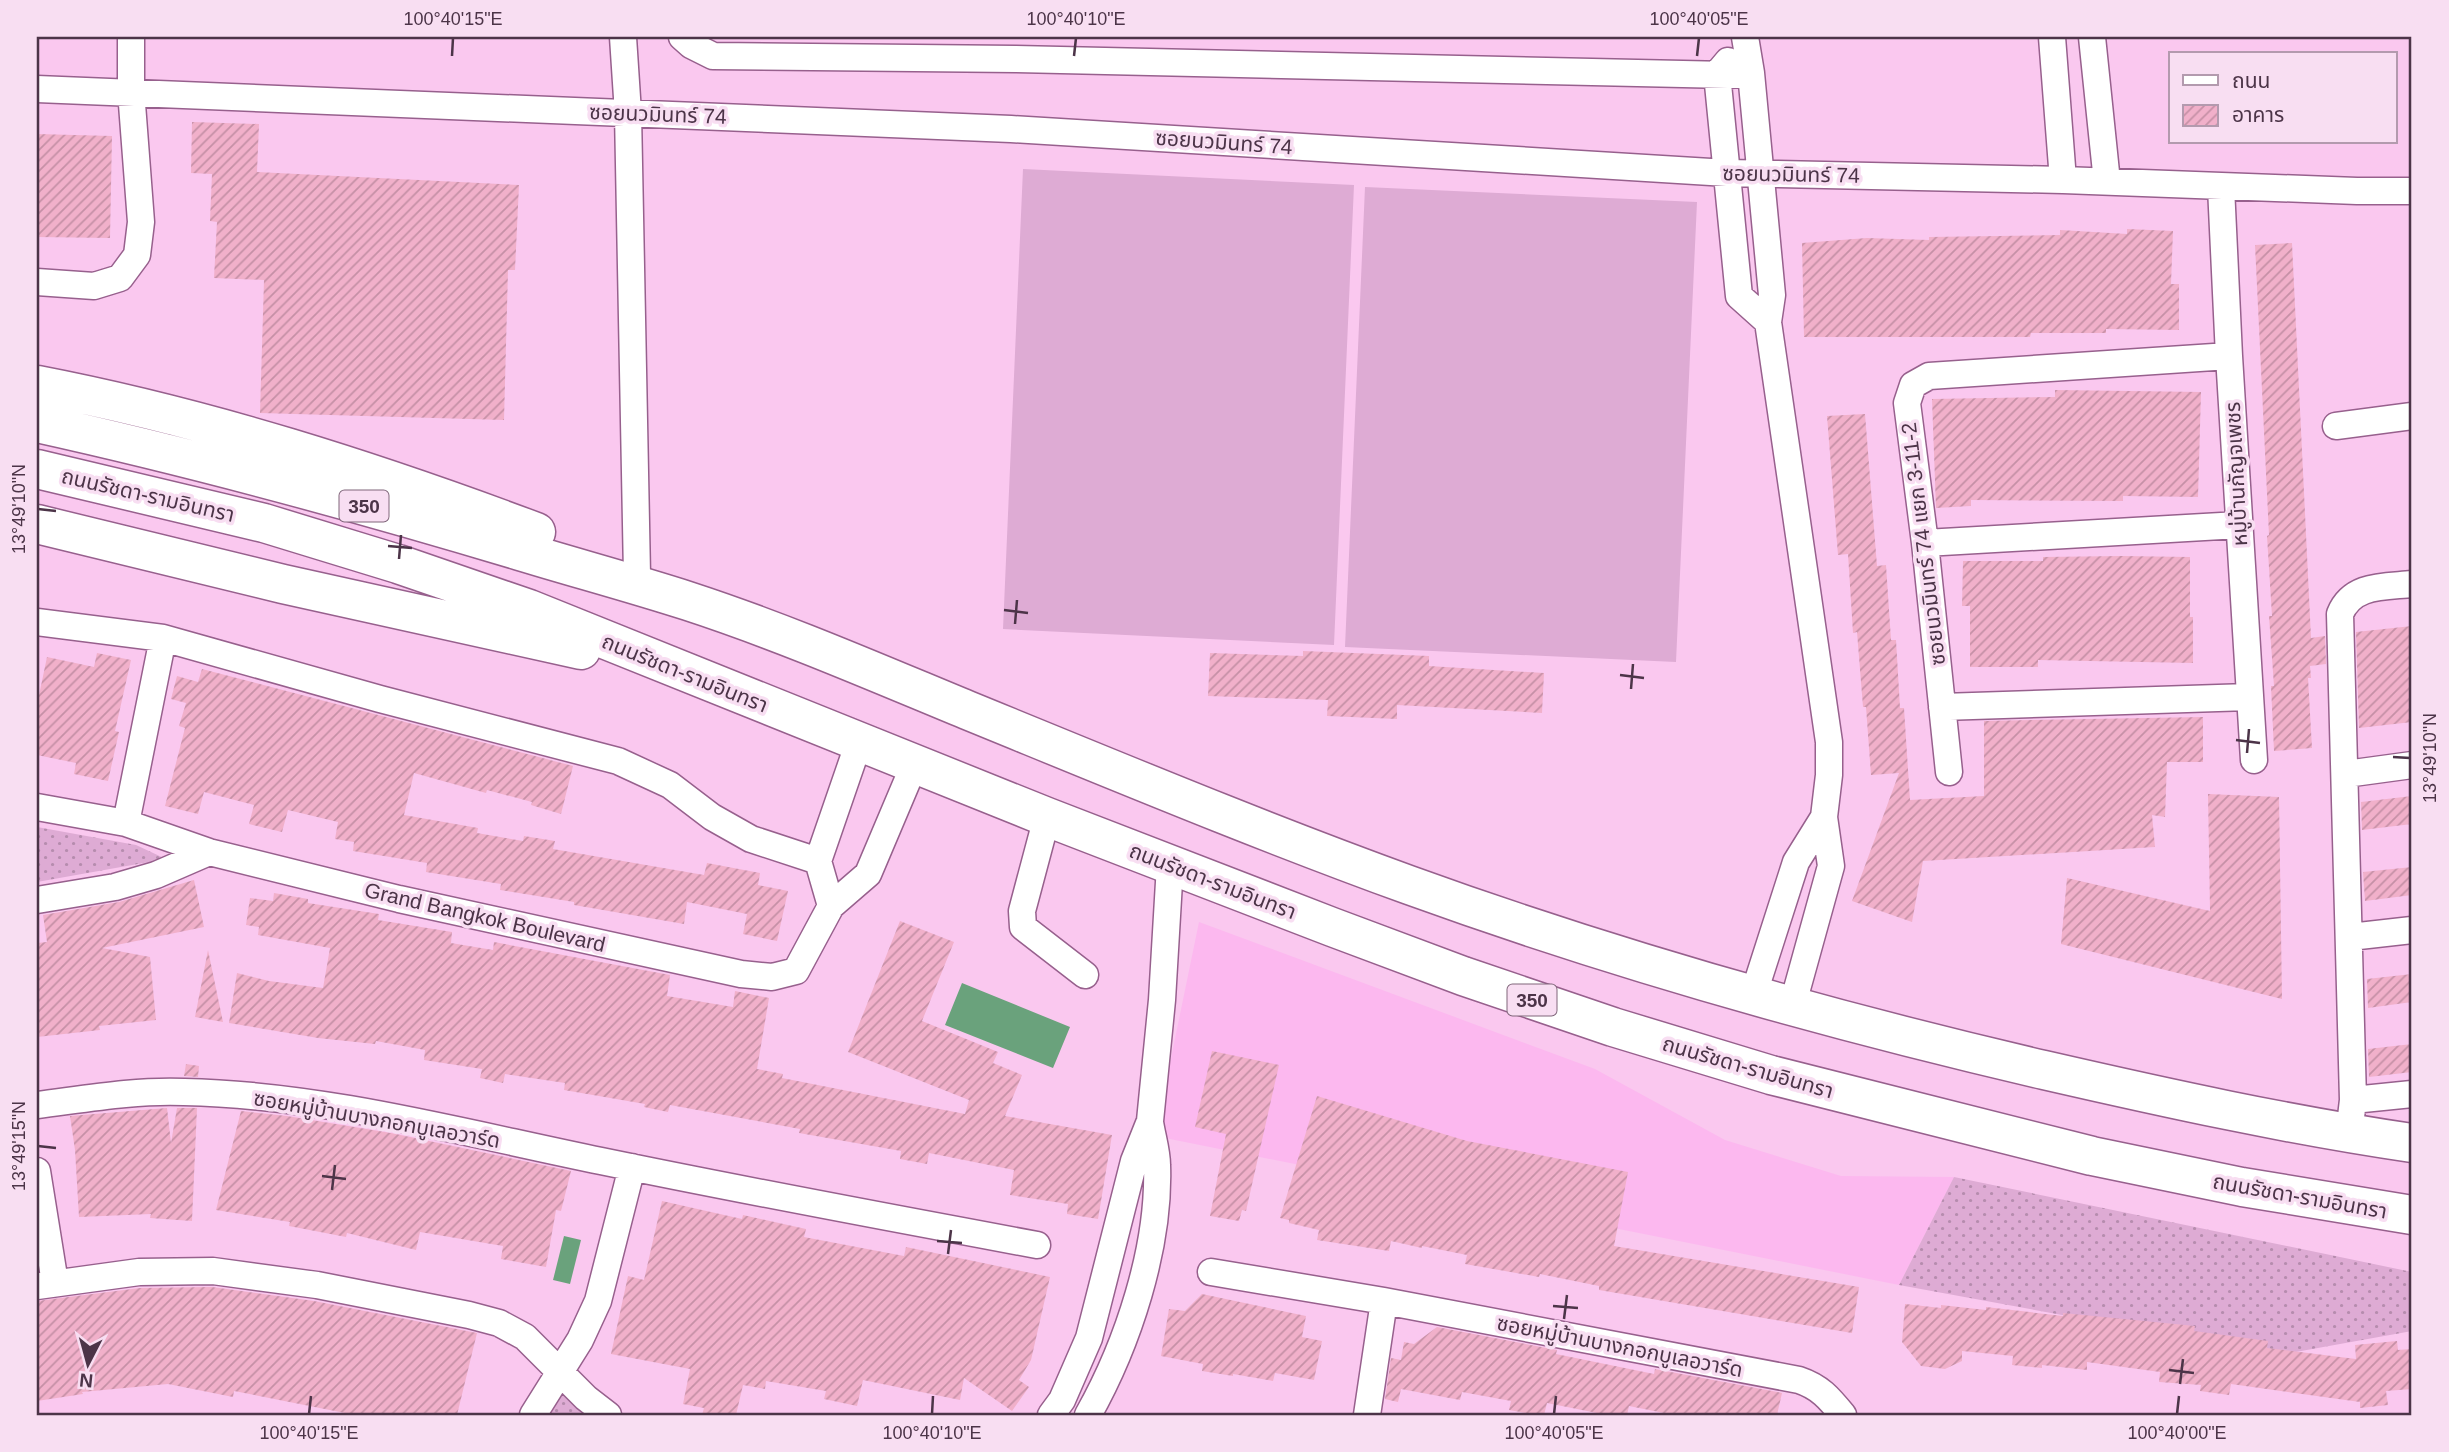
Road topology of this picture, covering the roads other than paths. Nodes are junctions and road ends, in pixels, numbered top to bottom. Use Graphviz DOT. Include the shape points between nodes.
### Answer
graph roads {
  1 [pos="131,37"];
  2 [pos="623,37"];
  3 [pos="682,37"];
  4 [pos="2052,37"];
  5 [pos="2092,37"];
  6 [pos="1745,39"];
  7 [pos="1016,48"];
  8 [pos="1751,73"];
  9 [pos="1718,75"];
  10 [pos="37,89"];
  11 [pos="131,91"];
  12 [pos="628,113"];
  13 [pos="1727,173"];
  14 [pos="1761,174"];
  15 [pos="2063,180"];
  16 [pos="2107,182"];
  17 [pos="2221,187"];
  18 [pos="2412,191"];
  19 [pos="37,282"];
  20 [pos="1769,322"];
  21 [pos="2229,356"];
  22 [pos="37,385"];
  23 [pos="2412,416"];
  24 [pos="37,423"];
  25 [pos="2336,426"];
  26 [pos="37,469"];
  27 [pos="37,524"];
  28 [pos="2239,525"];
  29 [pos="1925,543"];
  30 [pos="637,575"];
  31 [pos="2412,584"];
  32 [pos="688,601"];
  33 [pos="37,622"];
  34 [pos="163,638"];
  35 [pos="686,673"];
  36 [pos="2249,697"];
  37 [pos="1942,707"];
  38 [pos="859,742"];
  39 [pos="2254,761"];
  40 [pos="915,763"];
  41 [pos="2412,765"];
  42 [pos="1950,772"];
  43 [pos="2346,774"];
  44 [pos="37,807"];
  45 [pos="1047,817"];
  46 [pos="1824,817"];
  47 [pos="126,823"];
  48 [pos="209,852"];
  49 [pos="818,862"];
  50 [pos="1170,864"];
  51 [pos="37,900"];
  52 [pos="831,906"];
  53 [pos="2412,930"];
  54 [pos="2350,937"];
  55 [pos="1085,975"];
  56 [pos="1753,996"];
  57 [pos="1791,1007"];
  58 [pos="2412,1094"];
  59 [pos="37,1105"];
  60 [pos="2351,1117"];
  61 [pos="1150,1121"];
  62 [pos="2412,1143"];
  63 [pos="632,1167"];
  64 [pos="37,1171"];
  65 [pos="2412,1215"];
  66 [pos="1037,1245"];
  67 [pos="1211,1272"];
  68 [pos="46,1285"];
  69 [pos="1384,1301"];
  70 [pos="561,1371"];
  71 [pos="1057,1408"];
  72 [pos="533,1415"];
  73 [pos="608,1415"];
  74 [pos="1091,1415"];
  75 [pos="1367,1415"];
  76 [pos="1843,1415"];
  1 -- 11 [label="street"];
  2 -- 12 [label="street"];
  3 -- 7 [label="street" via="713,56"];
  4 -- 15 [label="street"];
  5 -- 16 [label="street"];
  6 -- 8 [label="street"];
  6 -- 9 [label="street"];
  7 -- 9 [label="street"];
  8 -- 9 [label="street"];
  8 -- 14 [label="street"];
  9 -- 13 [label="street"];
  10 -- 11 [label="street, ซอยนวมินทร์ 74"];
  11 -- 12 [label="street, ซอยนวมินทร์ 74"];
  11 -- 19 [label="street" via="141,222 137,255 120,278 93,286"];
  12 -- 13 [label="street, ซอยนวมินทร์ 74" via="1011,129"];
  12 -- 30 [label="street"];
  13 -- 14 [label="street, ซอยนวมินทร์ 74"];
  13 -- 20 [label="street" via="1739,296"];
  14 -- 15 [label="street, ซอยนวมินทร์ 74"];
  14 -- 20 [label="street" via="1772,295"];
  15 -- 16 [label="street, ซอยนวมินทร์ 74"];
  16 -- 17 [label="street, ซอยนวมินทร์ 74"];
  17 -- 18 [label="street, ซอยนวมินทร์ 74"];
  17 -- 21 [label="street, หมู่บ้านกัญจเพชร"];
  20 -- 46 [label="street" via="1829,741"];
  21 -- 28 [label="street, หมู่บ้านกัญจเพชร"];
  21 -- 29 [label="street, ซอยนวมินทร์ 74 แยก 3-11-2" via="1929,376 1913,385 1907,403"];
  22 -- 30 [label="main road" via="215,425 335,461 544,534"];
  23 -- 25 [label="street"];
  24 -- 32 [label="main road, ถนนรัชดา-รามอินทรา / 350" via="232,469"];
  26 -- 35 [label="main road, ถนนรัชดา-รามอินทรา / 350" via="264,523 386,561 529,610"];
  27 -- 35 [label="main road"];
  28 -- 29 [label="street"];
  28 -- 36 [label="street, หมู่บ้านกัญจเพชร"];
  29 -- 37 [label="street, ซอยนวมินทร์ 74 แยก 3-11-2"];
  30 -- 32 [label="main road"];
  31 -- 43 [label="street" via="2365,589 2345,602 2340,614"];
  32 -- 56 [label="main road, ถนนรัชดา-รามอินทรา / 350" via="1409,885"];
  33 -- 34 [label="street"];
  34 -- 47 [label="street"];
  34 -- 49 [label="street" via="618,761 670,785 751,839"];
  35 -- 38 [label="main road, ถนนรัชดา-รามอินทรา / 350"];
  36 -- 37 [label="street"];
  36 -- 39 [label="street, หมู่บ้านกัญจเพชร"];
  37 -- 42 [label="street, ซอยนวมินทร์ 74 แยก 3-11-2"];
  38 -- 40 [label="main road, ถนนรัชดา-รามอินทรา / 350"];
  38 -- 49 [label="street"];
  40 -- 45 [label="main road, ถนนรัชดา-รามอินทรา / 350"];
  40 -- 52 [label="street, Grand Bangkok Boulevard" via="868,874"];
  41 -- 43 [label="street"];
  43 -- 54 [label="street"];
  44 -- 47 [label="street, Grand Bangkok Boulevard"];
  45 -- 50 [label="main road, ถนนรัชดา-รามอินทรา / 350"];
  45 -- 55 [label="street" via="1022,911 1023,927"];
  46 -- 56 [label="street" via="1796,862"];
  46 -- 57 [label="street" via="1831,866"];
  47 -- 48 [label="street, Grand Bangkok Boulevard"];
  48 -- 51 [label="street" via="115,887"];
  48 -- 52 [label="street, Grand Bangkok Boulevard" via="473,916 772,977 796,971"];
  49 -- 52 [label="street"];
  50 -- 61 [label="street"];
  50 -- 65 [label="main road, ถนนรัชดา-รามอินทรา / 350" via="1462,976 1771,1076 2092,1156"];
  53 -- 54 [label="street"];
  54 -- 60 [label="street"];
  56 -- 57 [label="main road, ถนนรัชดา-รามอินทรา / 350"];
  57 -- 60 [label="main road, ถนนรัชดา-รามอินทรา / 350" via="2081,1079"];
  58 -- 60 [label="street"];
  59 -- 63 [label="street, ซอยหมู่บ้านบางกอกบูเลอวาร์ด" via="141,1093 242,1096 411,1121"];
  60 -- 62 [label="main road, ถนนรัชดา-รามอินทรา / 350"];
  61 -- 71 [label="street" via="1134,1161 1089,1338"];
  61 -- 74 [label="street" via="1157,1163 1156,1206 1144,1276 1127,1335"];
  63 -- 66 [label="street, ซอยหมู่บ้านบางกอกบูเลอวาร์ด"];
  63 -- 70 [label="street" via="598,1301"];
  64 -- 68 [label="street"];
  67 -- 69 [label="street, ซอยหมู่บ้านบางกอกบูเลอวาร์ด"];
  68 -- 70 [label="street" via="139,1272 213,1271 317,1285 499,1323 525,1337"];
  69 -- 75 [label="street"];
  69 -- 76 [label="street, ซอยหมู่บ้านบางกอกบูเลอวาร์ด" via="1799,1380 1826,1394"];
  70 -- 72 [label="street"];
  70 -- 73 [label="street"];
  71 -- 74 [label="street"];
}
